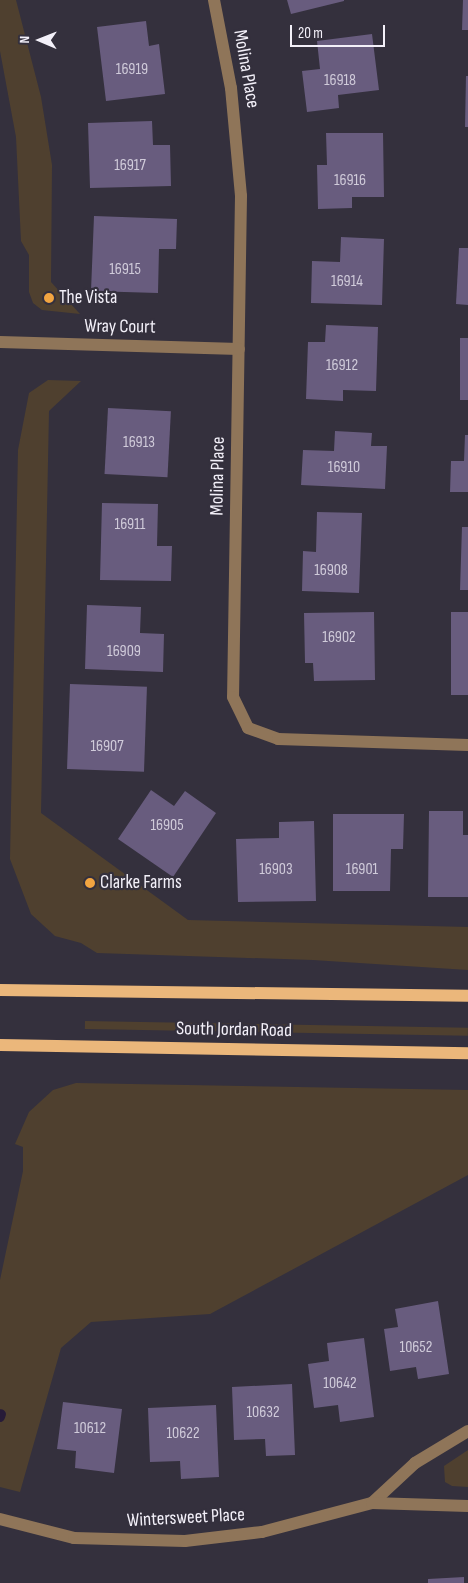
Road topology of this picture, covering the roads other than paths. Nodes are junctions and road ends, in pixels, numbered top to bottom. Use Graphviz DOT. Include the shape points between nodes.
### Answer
graph roads {
  1 [pos="214,0"];
  2 [pos="0,342"];
  3 [pos="239,349"];
  4 [pos="468,745"];
  5 [pos="0,990"];
  6 [pos="468,996"];
  7 [pos="0,1044"];
  8 [pos="468,1053"];
  9 [pos="468,1431"];
  10 [pos="372,1503"];
  11 [pos="468,1506"];
  12 [pos="0,1519"];
  1 -- 3 [label="street, Molina Place" via="231,88 239,160"];
  2 -- 3 [label="street, Wray Court"];
  3 -- 4 [label="street, Molina Place" via="232,678 233,697 244,721 261,735 278,739"];
  5 -- 6 [label="main road, South Jordan Road"];
  7 -- 8 [label="main road, South Jordan Road"];
  9 -- 10 [label="street, Wintersweet Place" via="415,1463"];
  10 -- 11 [label="street, Wintersweet Place"];
  10 -- 12 [label="street, Wintersweet Place" via="262,1532 185,1541 74,1538"];
}
